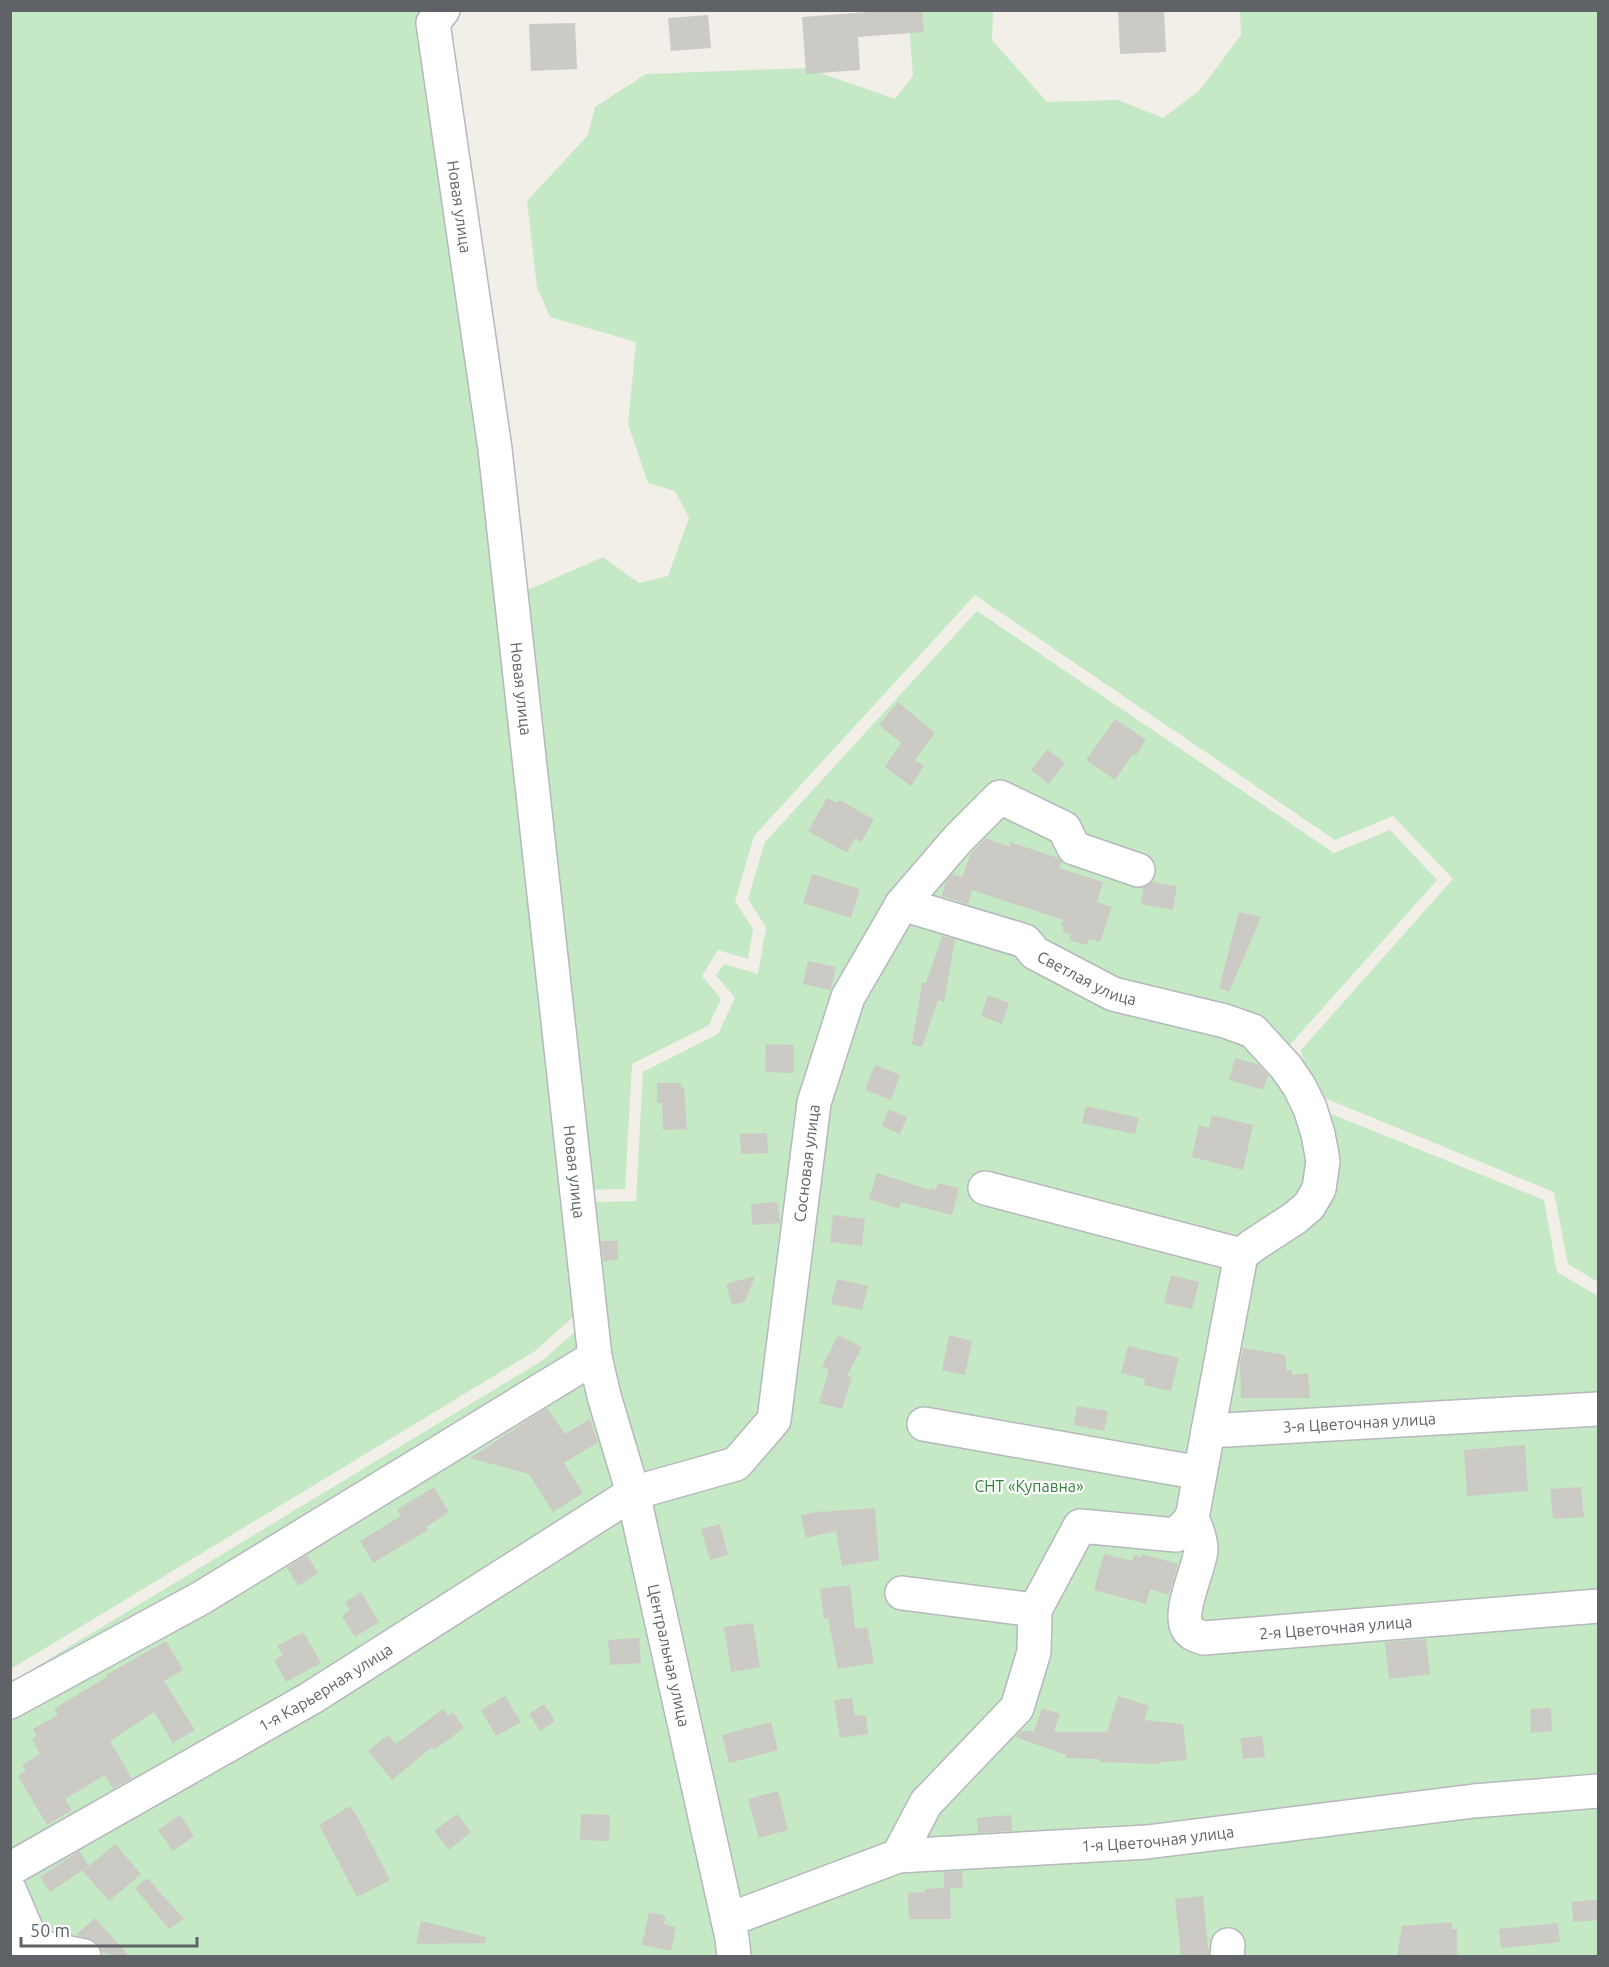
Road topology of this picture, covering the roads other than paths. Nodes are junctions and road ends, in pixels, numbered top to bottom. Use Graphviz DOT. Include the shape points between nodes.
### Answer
graph roads {
  1 [pos="438,17"];
  2 [pos="1138,870"];
  3 [pos="902,904"];
  4 [pos="985,1188"];
  5 [pos="1241,1255"];
  6 [pos="595,1358"];
  7 [pos="1599,1409"];
  8 [pos="924,1424"];
  9 [pos="1208,1431"];
  10 [pos="1200,1473"];
  11 [pos="633,1493"];
  12 [pos="1192,1518"];
  13 [pos="902,1593"];
  14 [pos="1599,1606"];
  15 [pos="1035,1610"];
  16 [pos="10,1702"];
  17 [pos="1599,1791"];
  18 [pos="898,1856"];
  19 [pos="10,1869"];
  20 [pos="10,1891"];
  21 [pos="22,1943"];
  22 [pos="730,1943"];
  23 [pos="84,1956"];
  1 -- 6 [label="street, Новая улица" via="495,449"];
  2 -- 3 [label="street, Сосновая улица" via="1074,848 1064,828 1000,797 958,838"];
  3 -- 5 [label="street, Светлая улица" via="1025,941 1035,953 1113,994 1225,1021 1253,1031 1272,1050 1310,1108 1323,1161 1319,1189 1309,1206 1295,1218"];
  3 -- 11 [label="street, Сосновая улица" via="848,997 814,1103 774,1420 736,1464"];
  4 -- 5 [label="street"];
  5 -- 9 [label="street"];
  6 -- 11 [label="street, Центральная улица"];
  6 -- 16 [label="street" via="201,1598"];
  7 -- 9 [label="street, 3-я Цветочная улица"];
  8 -- 10 [label="street"];
  9 -- 10 [label="street"];
  10 -- 12 [label="street"];
  11 -- 19 [label="street, 1-я Карьерная улица" via="311,1698"];
  11 -- 22 [label="street, Центральная улица"];
  12 -- 14 [label="street, 2-я Цветочная улица" via="1201,1547 1184,1620 1188,1629 1204,1638"];
  12 -- 15 [label="street" via="1176,1535 1080,1526"];
  13 -- 15 [label="street"];
  15 -- 18 [label="street" via="1034,1652 1017,1708 926,1803"];
  17 -- 18 [label="street, 1-я Цветочная улица" via="1474,1801 1148,1842"];
  18 -- 22 [label="street, 1-я Цветочная улица"];
  20 -- 21 [label="street"];
  21 -- 23 [label="street"];
}
